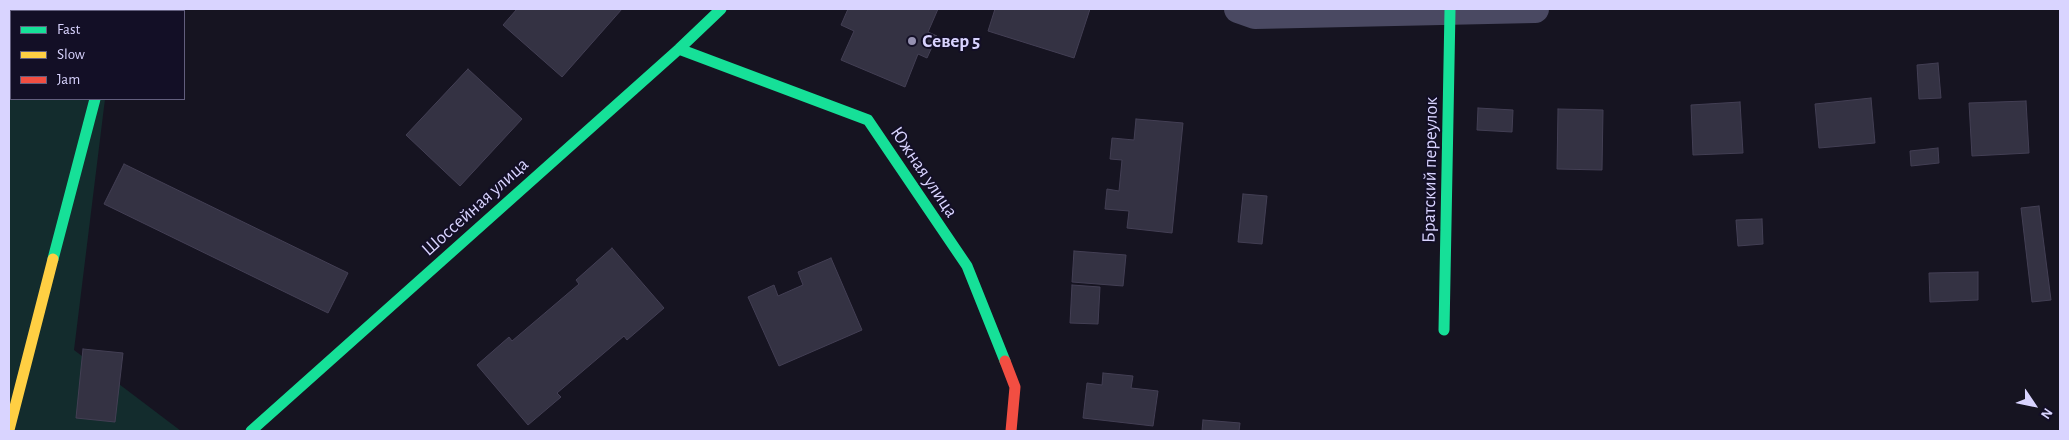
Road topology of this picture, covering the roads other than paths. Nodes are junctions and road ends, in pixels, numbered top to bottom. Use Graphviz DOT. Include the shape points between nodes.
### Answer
graph roads {
  1 [pos="721,9"];
  2 [pos="1535,9"];
  3 [pos="1450,10"];
  4 [pos="1251,11"];
  5 [pos="679,49"];
  6 [pos="95,100"];
  7 [pos="1444,330"];
  8 [pos="9,430"];
  9 [pos="251,431"];
  10 [pos="1010,431"];
  1 -- 5 [label="street, Шоссейная улица"];
  2 -- 3 [label="street"];
  3 -- 4 [label="street"];
  3 -- 7 [label="street, Братский переулок"];
  5 -- 9 [label="street, Шоссейная улица"];
  5 -- 10 [label="street, Южная улица" via="868,120 967,266 1015,387"];
  6 -- 8 [label="street"];
}
